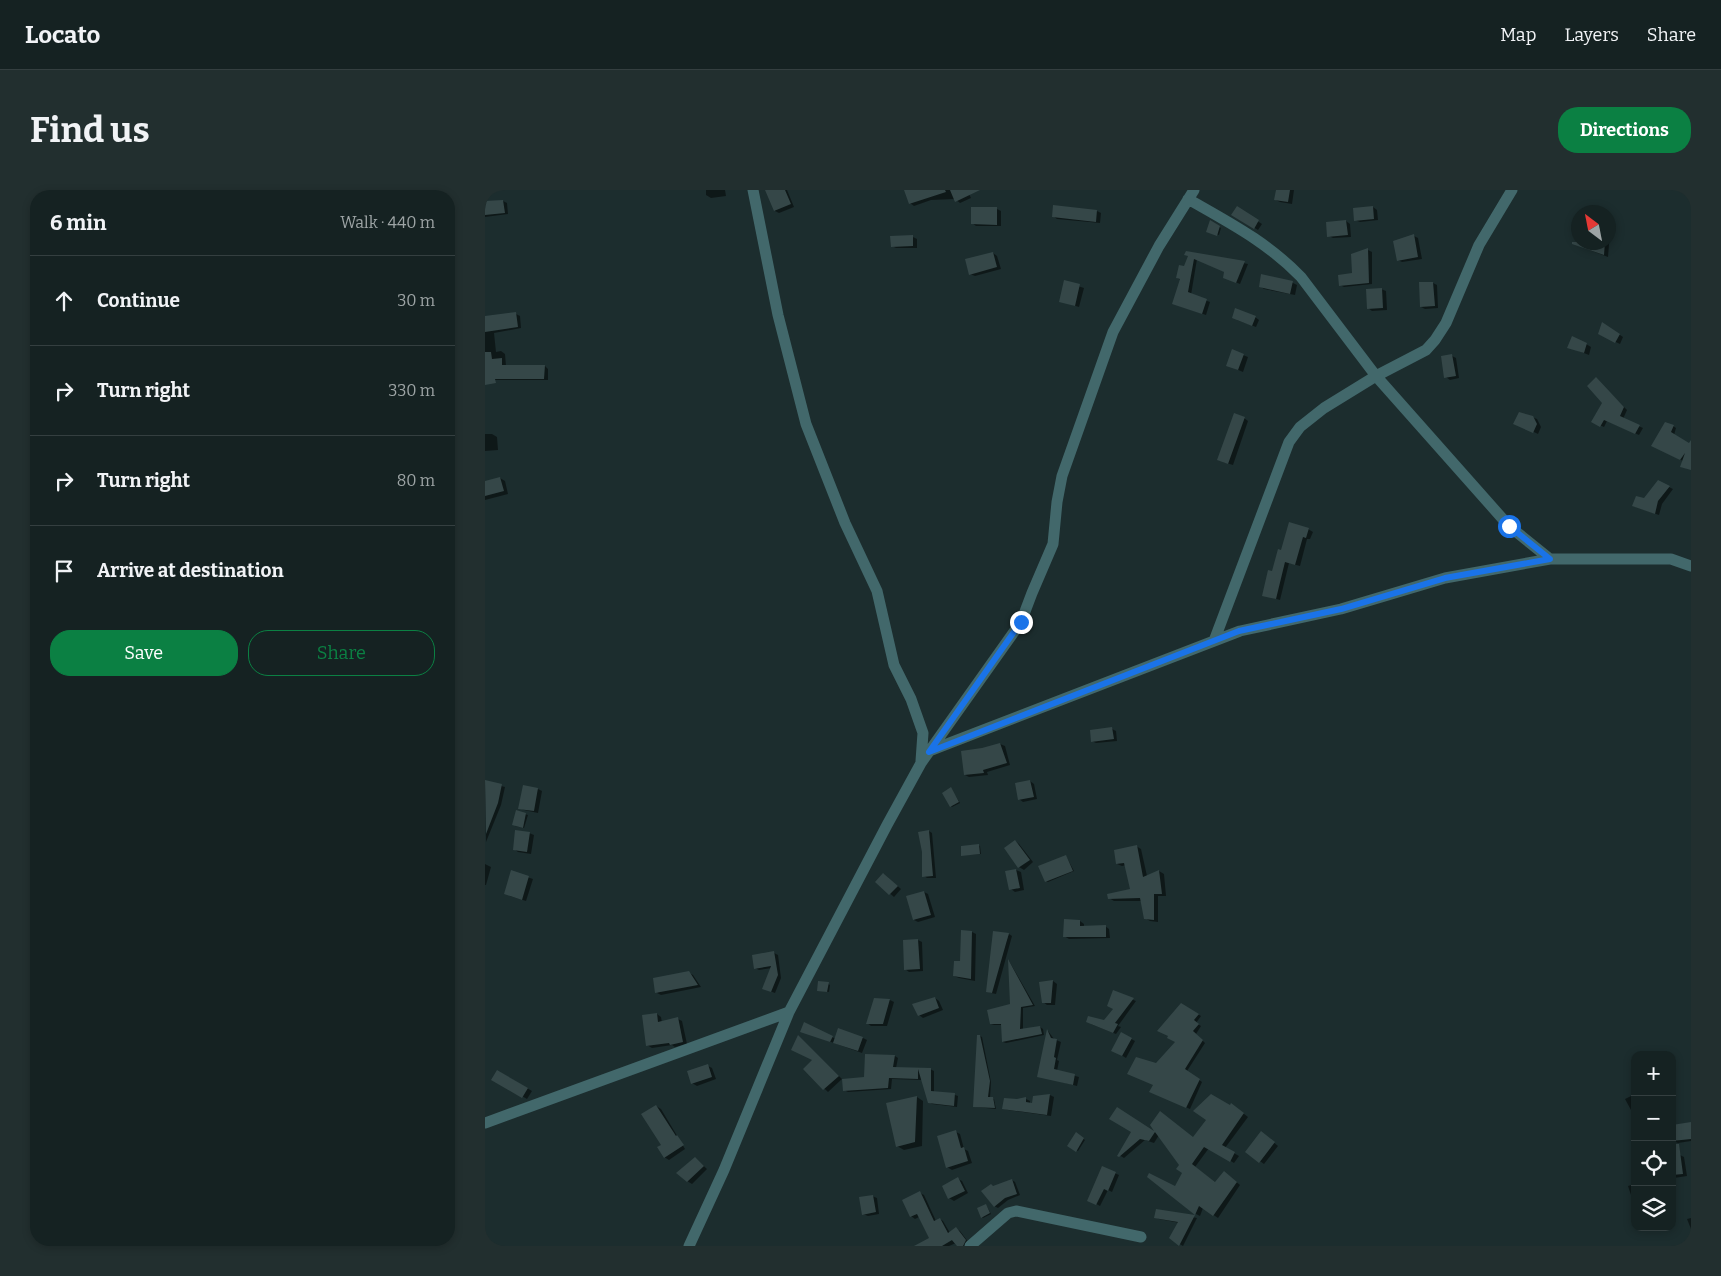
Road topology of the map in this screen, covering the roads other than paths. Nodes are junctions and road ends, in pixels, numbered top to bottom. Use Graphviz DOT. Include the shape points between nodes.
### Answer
graph roads {
  1 [pos="753,190"];
  2 [pos="1511,190"];
  3 [pos="1191,194"];
  4 [pos="1377,376"];
  5 [pos="1550,559"];
  6 [pos="1691,566"];
  7 [pos="1214,641"];
  8 [pos="929,752"];
  9 [pos="921,763"];
  10 [pos="789,1012"];
  11 [pos="485,1123"];
  12 [pos="1141,1237"];
  13 [pos="689,1246"];
  14 [pos="969,1246"];
  1 -- 9 [label="street" via="778,315 806,424 841,515 877,591 894,665 923,733"];
  2 -- 4 [label="street" via="1479,245 1446,323 1435,340 1426,350"];
  3 -- 4 [label="street" via="1288,264"];
  3 -- 8 [label="street" via="1113,332 1062,476 1053,544 1021,622"];
  4 -- 5 [label="street" via="1509,526"];
  4 -- 7 [label="street" via="1324,408 1300,427 1289,442"];
  5 -- 6 [label="street" via="1671,559"];
  5 -- 7 [label="street" via="1445,578 1341,609 1239,631"];
  7 -- 8 [label="street"];
  8 -- 9 [label="street"];
  9 -- 10 [label="street"];
  10 -- 11 [label="street"];
  10 -- 13 [label="street"];
  12 -- 14 [label="street" via="1016,1210 1007,1213"];
}
